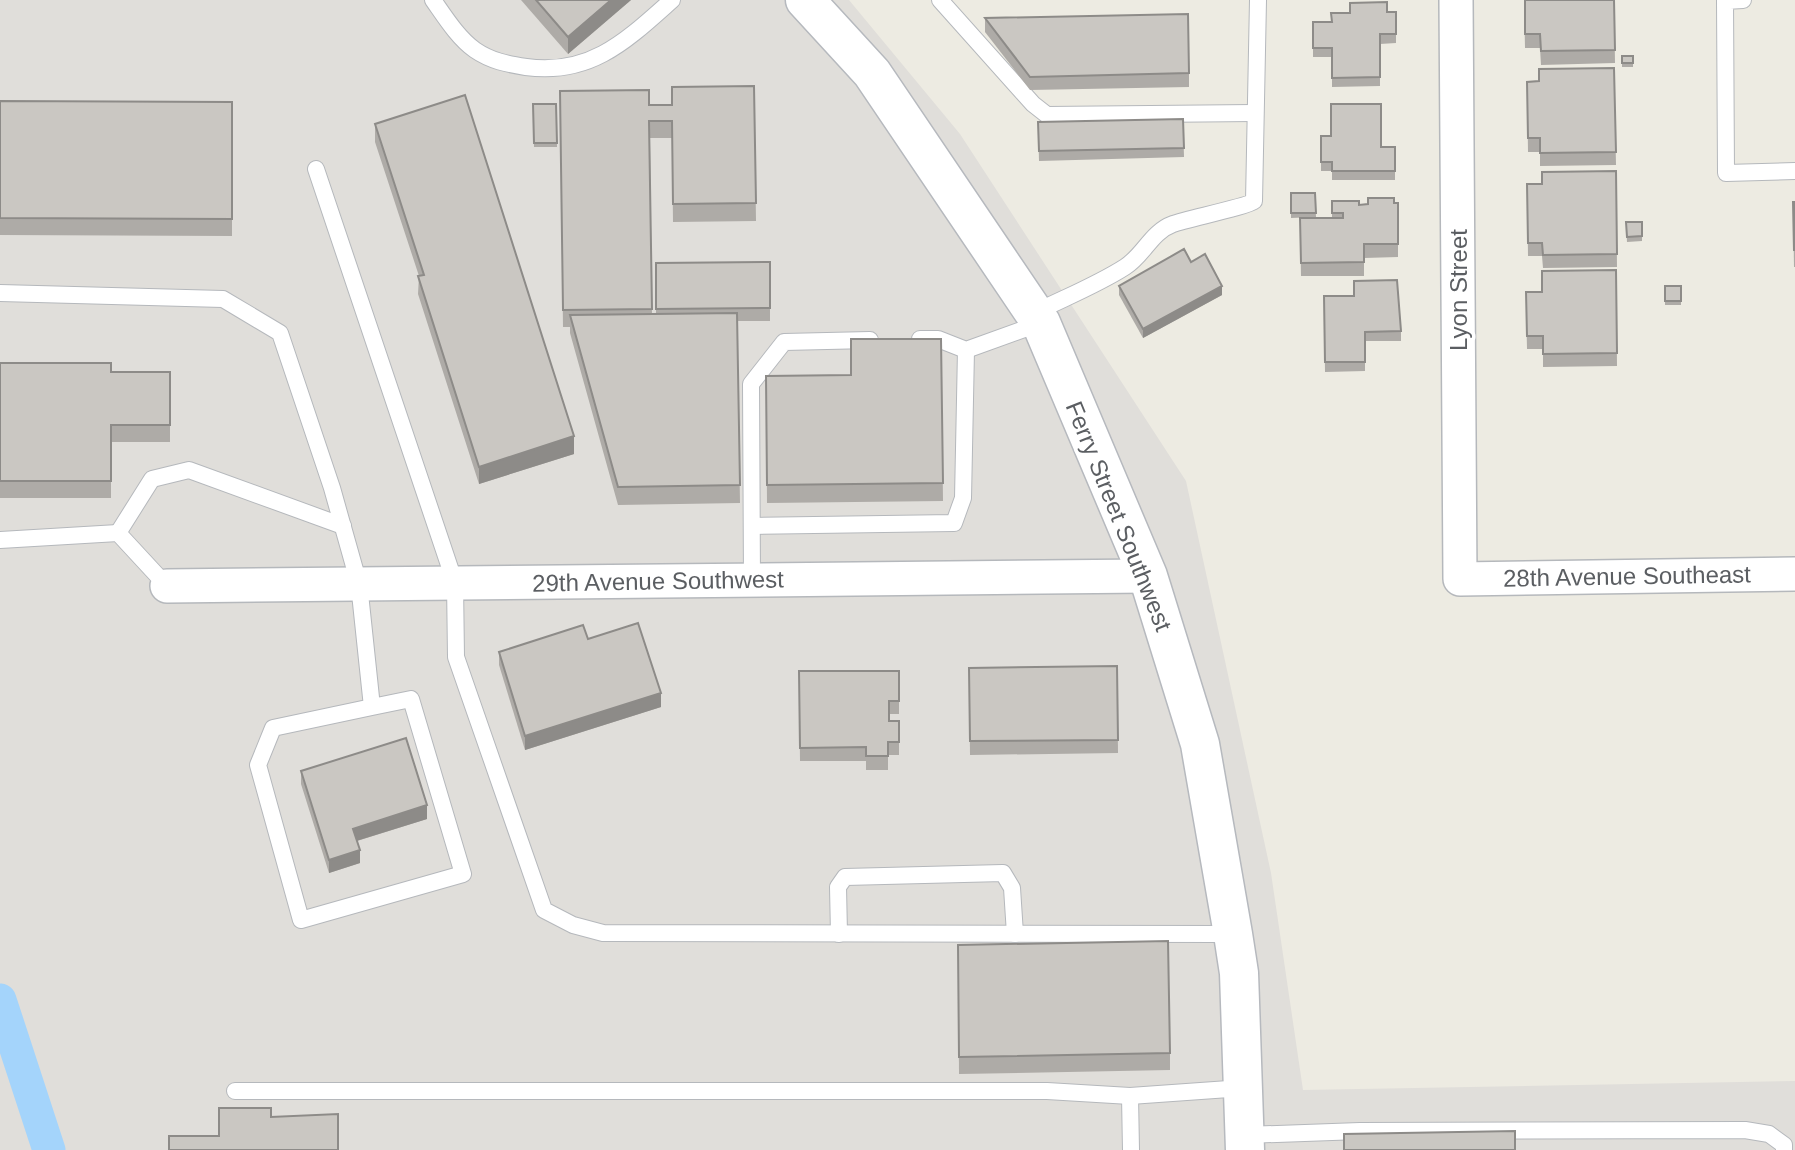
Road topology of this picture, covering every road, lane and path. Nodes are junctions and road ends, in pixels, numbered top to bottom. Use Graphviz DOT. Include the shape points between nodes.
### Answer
graph roads {
  1 [pos="433,0"];
  2 [pos="672,0"];
  3 [pos="806,0"];
  4 [pos="940,0"];
  5 [pos="1258,0"];
  6 [pos="1456,0"];
  7 [pos="1743,0"];
  8 [pos="1725,1"];
  9 [pos="1254,113"];
  10 [pos="316,169"];
  11 [pos="1795,170"];
  12 [pos="0,293"];
  13 [pos="1037,318"];
  14 [pos="882,340"];
  15 [pos="910,340"];
  16 [pos="965,350"];
  17 [pos="343,526"];
  18 [pos="752,526"];
  19 [pos="118,533"];
  20 [pos="0,540"];
  21 [pos="1795,574"];
  22 [pos="1148,576"];
  23 [pos="1460,579"];
  24 [pos="752,580"];
  25 [pos="455,583"];
  26 [pos="359,584"];
  27 [pos="167,586"];
  28 [pos="372,707"];
  29 [pos="839,934"];
  30 [pos="1015,934"];
  31 [pos="1233,934"];
  32 [pos="1243,1088"];
  33 [pos="234,1091"];
  34 [pos="1130,1096"];
  35 [pos="1245,1142"];
  36 [pos="1131,1150"];
  37 [pos="1784,1150"];
  1 -- 2 [label="lane" via="473,49 497,63 562,68 597,59"];
  3 -- 13 [label="street, Ferry Street Southwest" via="872,73"];
  4 -- 9 [label="lane" via="1048,115"];
  5 -- 9 [label="lane"];
  6 -- 23 [label="street, Lyon Street"];
  7 -- 8 [label="lane"];
  8 -- 11 [label="lane" via="1726,173"];
  9 -- 13 [label="lane" via="1255,188 1249,206 1217,210 1168,226 1128,266"];
  10 -- 25 [label="lane"];
  12 -- 17 [label="lane" via="223,299 281,333"];
  13 -- 16 [label="lane"];
  13 -- 22 [label="street, Ferry Street Southwest"];
  14 -- 18 [label="lane" via="784,342 751,384"];
  15 -- 16 [label="lane" via="938,339"];
  16 -- 18 [label="lane" via="963,498 954,523"];
  17 -- 19 [label="lane" via="190,470 152,479"];
  17 -- 26 [label="lane"];
  18 -- 24 [label="lane"];
  19 -- 20 [label="lane"];
  19 -- 27 [label="lane"];
  21 -- 23 [label="street, 28th Avenue Southeast"];
  22 -- 24 [label="street, 29th Avenue Southwest"];
  22 -- 31 [label="street, Ferry Street Southwest" via="1200,744"];
  24 -- 25 [label="street, 29th Avenue Southwest"];
  25 -- 26 [label="street, 29th Avenue Southwest"];
  25 -- 29 [label="lane" via="456,657 544,910 603,933"];
  26 -- 27 [label="street, 29th Avenue Southwest"];
  26 -- 28 [label="lane"];
  28 -- 28 [label="lane" via="273,728 257,765 301,920 463,874 411,699"];
  29 -- 30 [label="lane"];
  29 -- 30 [label="lane" via="838,887 845,877 1003,873 1012,888"];
  30 -- 31 [label="lane"];
  31 -- 32 [label="street, Ferry Street Southwest"];
  32 -- 34 [label="lane"];
  32 -- 35 [label="street, Ferry Street Southwest"];
  33 -- 34 [label="lane" via="1047,1091"];
  34 -- 36 [label="lane"];
  35 -- 37 [label="lane" via="1360,1131 1745,1130 1769,1134"];
}
